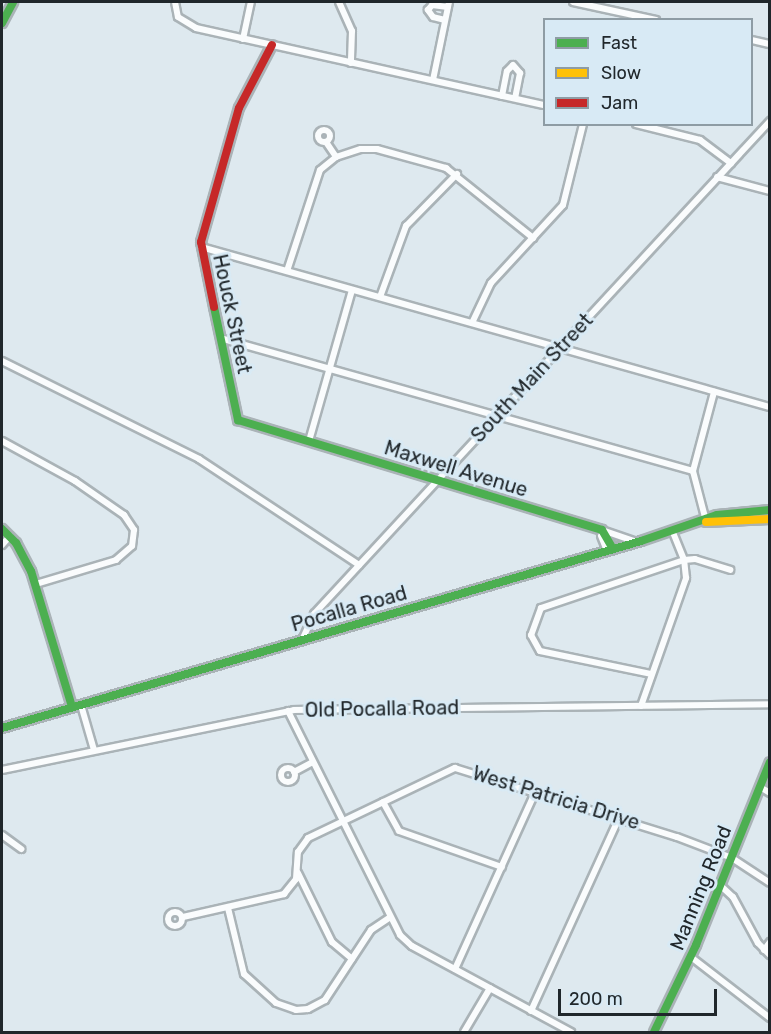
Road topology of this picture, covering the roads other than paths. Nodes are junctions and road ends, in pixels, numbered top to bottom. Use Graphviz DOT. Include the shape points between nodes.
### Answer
graph roads {
  1 [pos="12,2"];
  2 [pos="175,2"];
  3 [pos="251,2"];
  4 [pos="339,2"];
  5 [pos="573,2"];
  6 [pos="448,4"];
  7 [pos="647,18"];
  8 [pos="445,20"];
  9 [pos="2,22"];
  10 [pos="243,39"];
  11 [pos="753,40"];
  12 [pos="770,44"];
  13 [pos="272,45"];
  14 [pos="351,63"];
  15 [pos="433,81"];
  16 [pos="502,96"];
  17 [pos="515,98"];
  18 [pos="543,105"];
  19 [pos="770,121"];
  20 [pos="583,126"];
  21 [pos="677,126"];
  22 [pos="662,127"];
  23 [pos="675,133"];
  24 [pos="327,142"];
  25 [pos="336,157"];
  26 [pos="731,163"];
  27 [pos="457,174"];
  28 [pos="717,177"];
  29 [pos="770,191"];
  30 [pos="533,238"];
  31 [pos="201,247"];
  32 [pos="287,271"];
  33 [pos="352,290"];
  34 [pos="380,297"];
  35 [pos="472,324"];
  36 [pos="220,338"];
  37 [pos="559,348"];
  38 [pos="2,362"];
  39 [pos="330,369"];
  40 [pos="714,392"];
  41 [pos="770,407"];
  42 [pos="497,416"];
  43 [pos="2,441"];
  44 [pos="309,441"];
  45 [pos="693,471"];
  46 [pos="437,481"];
  47 [pos="770,510"];
  48 [pos="770,519"];
  49 [pos="706,522"];
  50 [pos="2,529"];
  51 [pos="672,530"];
  52 [pos="599,531"];
  53 [pos="10,536"];
  54 [pos="638,542"];
  55 [pos="2,545"];
  56 [pos="610,550"];
  57 [pos="684,560"];
  58 [pos="359,565"];
  59 [pos="730,570"];
  60 [pos="36,584"];
  61 [pos="302,640"];
  62 [pos="651,674"];
  63 [pos="770,704"];
  64 [pos="76,706"];
  65 [pos="641,706"];
  66 [pos="288,711"];
  67 [pos="2,728"];
  68 [pos="94,750"];
  69 [pos="313,762"];
  70 [pos="770,762"];
  71 [pos="2,770"];
  72 [pos="294,772"];
  73 [pos="760,787"];
  74 [pos="535,793"];
  75 [pos="770,793"];
  76 [pos="383,802"];
  77 [pos="619,818"];
  78 [pos="343,822"];
  79 [pos="2,835"];
  80 [pos="21,849"];
  81 [pos="732,858"];
  82 [pos="502,867"];
  83 [pos="298,873"];
  84 [pos="770,883"];
  85 [pos="721,886"];
  86 [pos="228,908"];
  87 [pos="183,917"];
  88 [pos="390,917"];
  89 [pos="770,942"];
  90 [pos="767,953"];
  91 [pos="691,957"];
  92 [pos="352,959"];
  93 [pos="455,969"];
  94 [pos="490,988"];
  95 [pos="531,1011"];
  96 [pos="770,1018"];
  97 [pos="464,1032"];
  98 [pos="571,1032"];
  99 [pos="654,1032"];
  1 -- 9 [label="main road"];
  2 -- 10 [label="street" via="178,17 186,24"];
  3 -- 10 [label="street"];
  4 -- 14 [label="street" via="352,31"];
  5 -- 7 [label="street"];
  6 -- 8 [label="street"];
  6 -- 8 [label="street" via="432,5 429,10 434,17"];
  8 -- 15 [label="street"];
  10 -- 13 [label="street"];
  11 -- 12 [label="street"];
  13 -- 14 [label="street"];
  13 -- 31 [label="main road, Houck Street" via="239,108"];
  14 -- 15 [label="street"];
  15 -- 16 [label="street"];
  16 -- 17 [label="street"];
  16 -- 17 [label="street" via="507,71 513,65 520,73"];
  17 -- 18 [label="street"];
  19 -- 26 [label="street, South Main Street"];
  20 -- 30 [label="street" via="567,198"];
  21 -- 23 [label="street"];
  22 -- 23 [label="street"];
  23 -- 26 [label="street" via="708,143"];
  24 -- 25 [label="street"];
  25 -- 27 [label="street" via="355,150 377,149 442,166"];
  25 -- 32 [label="street" via="320,170 314,183"];
  26 -- 28 [label="street, South Main Street"];
  27 -- 30 [label="street"];
  27 -- 34 [label="street" via="405,226"];
  28 -- 29 [label="street"];
  28 -- 37 [label="street, South Main Street"];
  30 -- 35 [label="street" via="483,294"];
  31 -- 32 [label="street"];
  31 -- 36 [label="main road, Houck Street"];
  32 -- 33 [label="street"];
  33 -- 34 [label="street"];
  33 -- 39 [label="street"];
  34 -- 35 [label="street"];
  35 -- 37 [label="street"];
  36 -- 39 [label="street"];
  36 -- 44 [label="main road, Houck Street" via="237,420"];
  37 -- 40 [label="street"];
  37 -- 42 [label="street, South Main Street"];
  38 -- 58 [label="street" via="199,459"];
  39 -- 42 [label="street"];
  39 -- 44 [label="street"];
  40 -- 41 [label="street"];
  40 -- 45 [label="street"];
  42 -- 45 [label="street"];
  42 -- 46 [label="street, South Main Street"];
  43 -- 60 [label="street" via="75,481 123,515 134,530 132,546 116,560"];
  44 -- 46 [label="main road, Maxwell Avenue"];
  45 -- 49 [label="street"];
  46 -- 52 [label="main road, Maxwell Avenue"];
  46 -- 58 [label="street, South Main Street"];
  47 -- 49 [label="main road, Pocalla Road" via="717,515"];
  48 -- 49 [label="main road, Pocalla Road"];
  49 -- 51 [label="main road, Pocalla Road"];
  50 -- 53 [label="main road"];
  51 -- 54 [label="main road, Pocalla Road"];
  51 -- 57 [label="street"];
  52 -- 54 [label="street"];
  52 -- 56 [label="main road"];
  53 -- 55 [label="street"];
  53 -- 60 [label="main road" via="22,551"];
  54 -- 56 [label="main road, Pocalla Road"];
  56 -- 61 [label="main road, Pocalla Road"];
  57 -- 59 [label="street" via="695,559"];
  57 -- 62 [label="street" via="686,579"];
  57 -- 62 [label="street" via="547,603 532,629 532,644 540,651"];
  58 -- 61 [label="street, South Main Street" via="314,614"];
  60 -- 64 [label="main road"];
  61 -- 64 [label="main road, Pocalla Road"];
  62 -- 65 [label="street"];
  63 -- 65 [label="street, Old Pocalla Road"];
  64 -- 67 [label="main road, Pocalla Road"];
  64 -- 68 [label="street"];
  65 -- 66 [label="street, Old Pocalla Road"];
  66 -- 68 [label="street, Old Pocalla Road"];
  66 -- 69 [label="street"];
  68 -- 71 [label="street, Old Pocalla Road"];
  69 -- 72 [label="street"];
  69 -- 78 [label="street"];
  70 -- 73 [label="main road, Manning Road"];
  73 -- 75 [label="street"];
  73 -- 81 [label="main road, Manning Road"];
  74 -- 76 [label="street, West Patricia Drive" via="455,768"];
  74 -- 77 [label="street, West Patricia Drive"];
  74 -- 82 [label="street"];
  76 -- 78 [label="street, West Patricia Drive"];
  76 -- 82 [label="street" via="399,831"];
  77 -- 81 [label="street, West Patricia Drive"];
  77 -- 95 [label="street"];
  78 -- 83 [label="street, West Patricia Drive" via="303,842 298,852"];
  78 -- 88 [label="street"];
  79 -- 80 [label="street"];
  81 -- 84 [label="street, West Patricia Drive"];
  81 -- 85 [label="main road, Manning Road"];
  82 -- 93 [label="street"];
  83 -- 86 [label="street" via="288,891 275,899"];
  83 -- 92 [label="street" via="332,942"];
  85 -- 90 [label="street" via="733,897"];
  85 -- 91 [label="main road, Manning Road"];
  86 -- 87 [label="street"];
  86 -- 92 [label="street" via="244,974 282,1007 301,1010 320,1003"];
  88 -- 92 [label="street" via="371,930"];
  88 -- 93 [label="street" via="407,942"];
  89 -- 90 [label="street"];
  91 -- 96 [label="street"];
  91 -- 99 [label="main road, Manning Road"];
  93 -- 94 [label="street"];
  94 -- 95 [label="street"];
  94 -- 97 [label="street"];
  95 -- 98 [label="street"];
}
